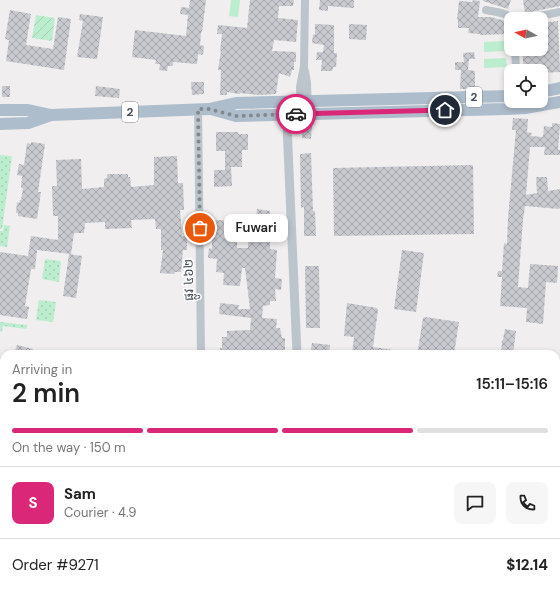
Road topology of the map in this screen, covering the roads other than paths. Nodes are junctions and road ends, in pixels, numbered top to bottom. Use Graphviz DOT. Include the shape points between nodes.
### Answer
graph roads {
  1 [pos="305,0"];
  2 [pos="486,10"];
  3 [pos="560,12"];
  4 [pos="504,14"];
  5 [pos="548,14"];
  6 [pos="560,88"];
  7 [pos="548,91"];
  8 [pos="504,96"];
  9 [pos="304,101"];
  10 [pos="286,102"];
  11 [pos="560,102"];
  12 [pos="548,103"];
  13 [pos="504,106"];
  14 [pos="204,109"];
  15 [pos="0,110"];
  16 [pos="286,114"];
  17 [pos="305,114"];
  18 [pos="51,115"];
  19 [pos="0,124"];
  20 [pos="202,350"];
  21 [pos="297,350"];
  1 -- 9 [label="street"];
  2 -- 4 [label="street"];
  3 -- 5 [label="street"];
  6 -- 7 [label="main road"];
  8 -- 9 [label="main road, 2"];
  9 -- 10 [label="main road, 2"];
  9 -- 17 [label="street"];
  10 -- 14 [label="main road, 2" via="236,103"];
  10 -- 16 [label="street"];
  11 -- 12 [label="main road, 2"];
  13 -- 17 [label="main road, 2"];
  14 -- 16 [label="main road, 2" via="236,116"];
  14 -- 18 [label="main road, 2"];
  14 -- 20 [label="street, ផ្លូវ ៤៦២"];
  15 -- 18 [label="main road, 2" via="28,110"];
  16 -- 17 [label="main road, 2"];
  16 -- 21 [label="street"];
  18 -- 19 [label="main road, 2" via="28,123"];
}
